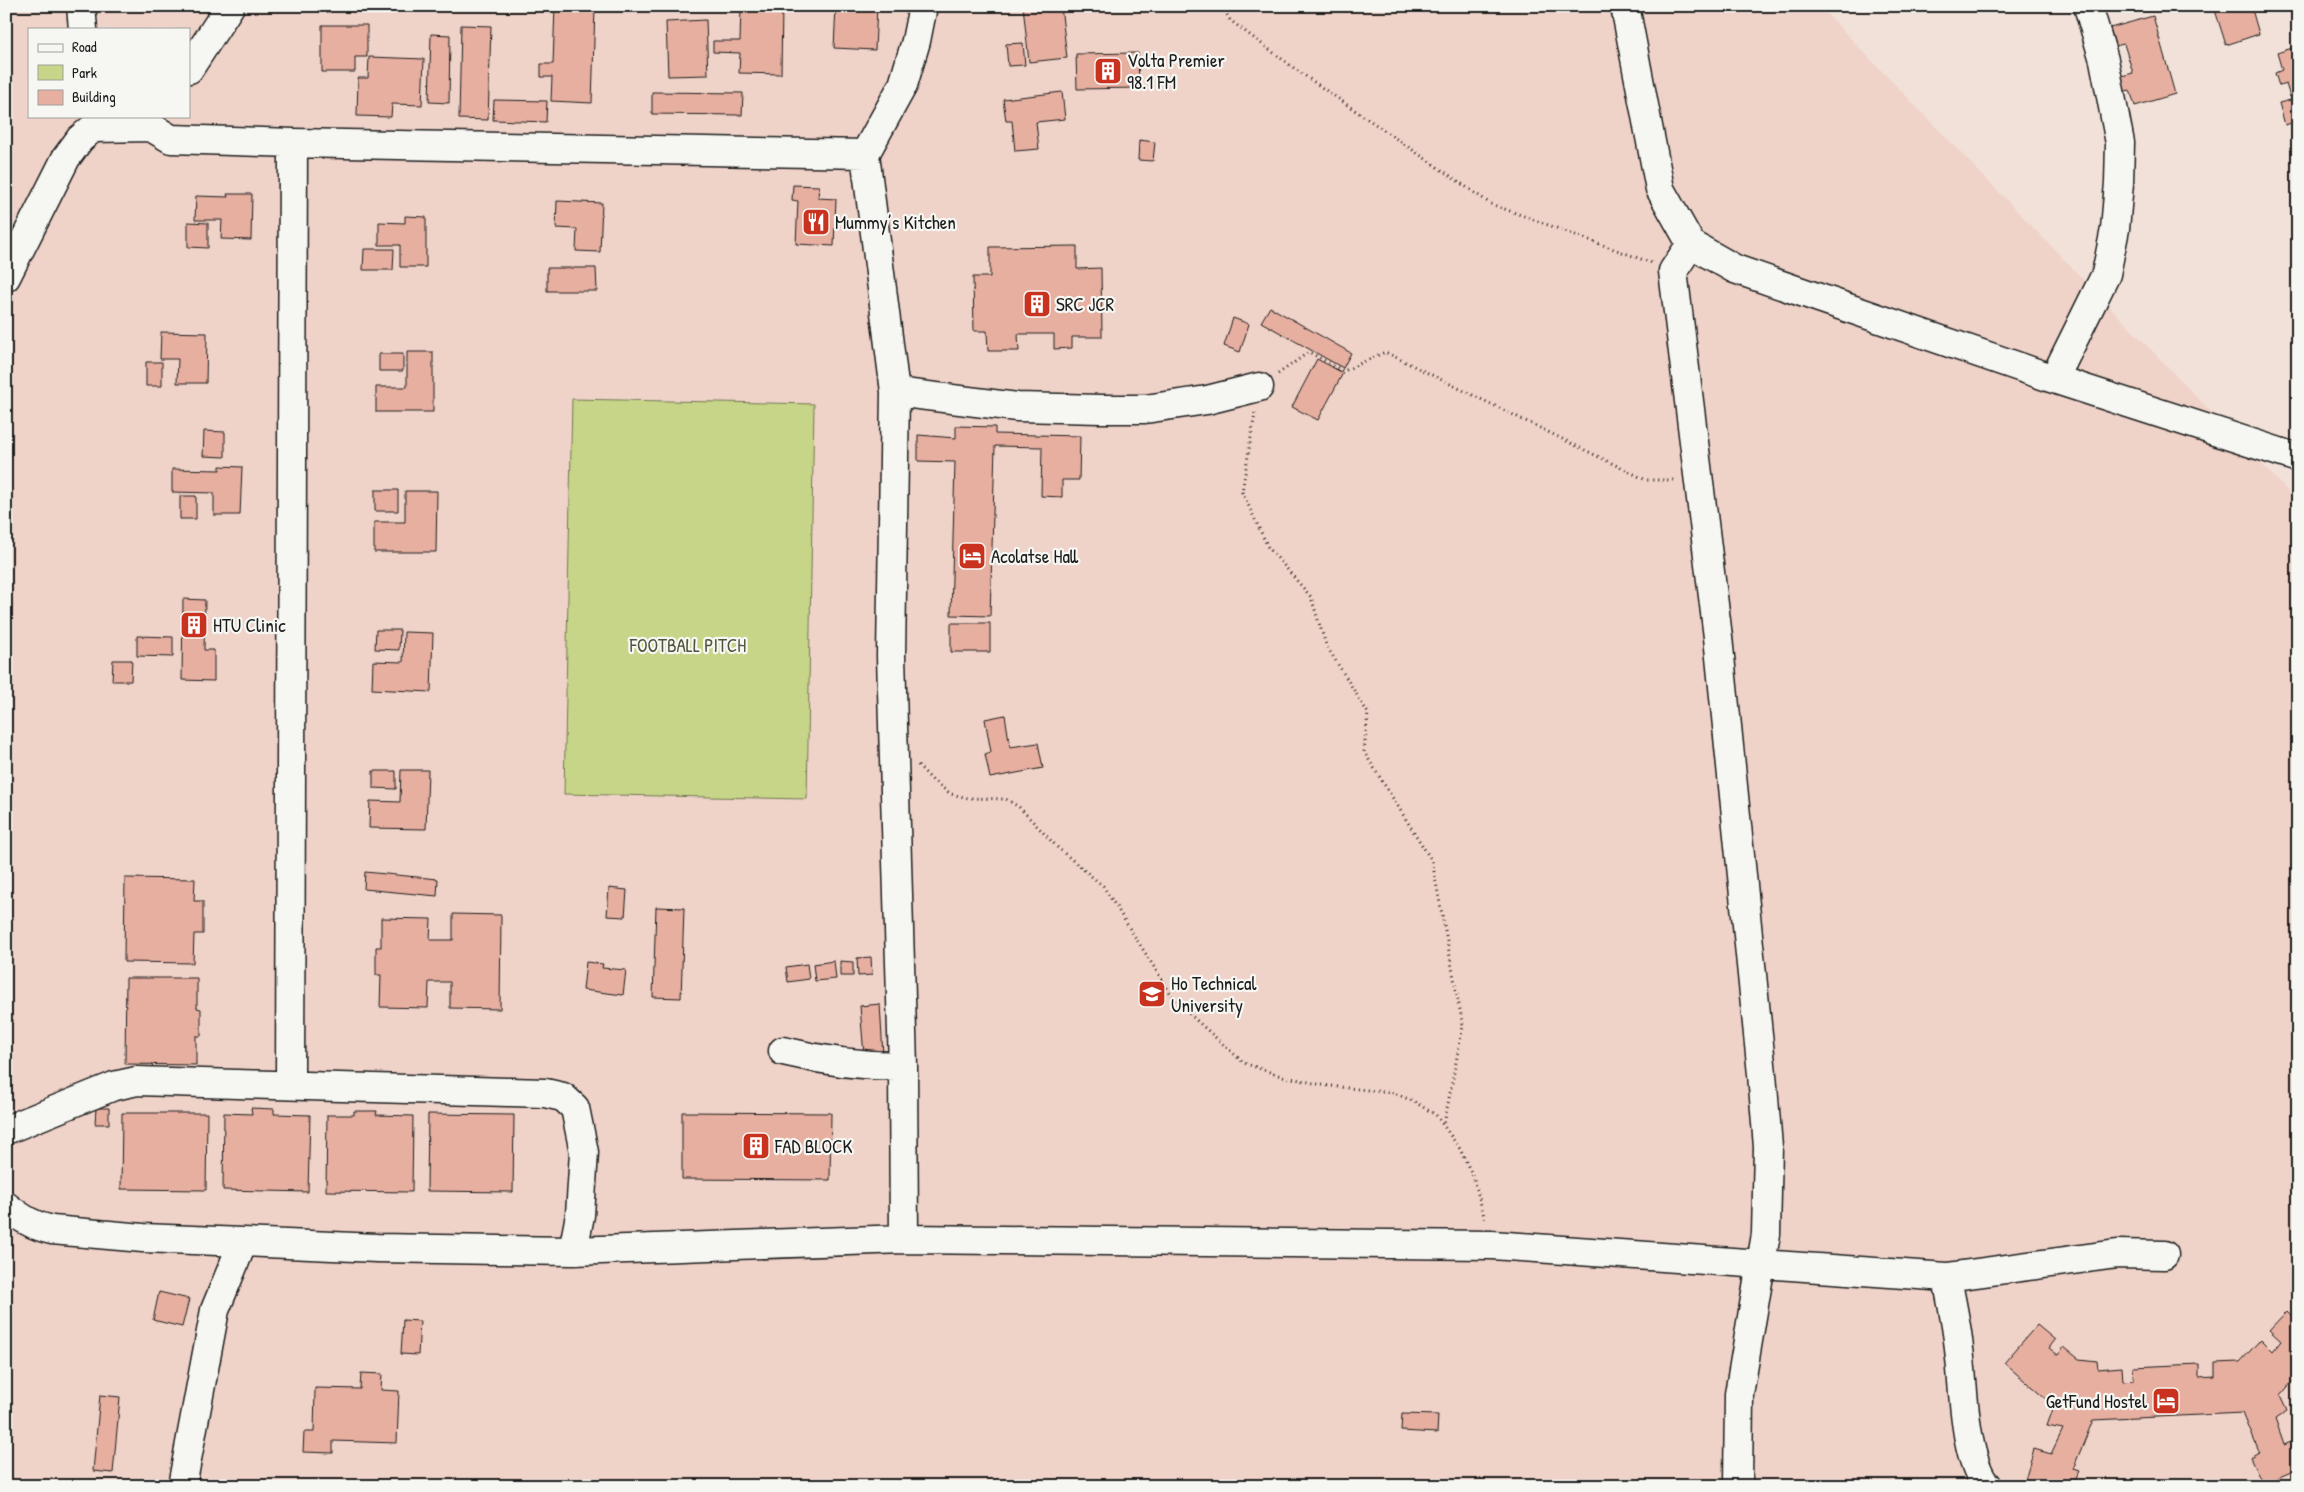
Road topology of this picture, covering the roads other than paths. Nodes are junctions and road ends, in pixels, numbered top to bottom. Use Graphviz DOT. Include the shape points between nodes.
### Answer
graph roads {
  1 [pos="81,6"];
  2 [pos="230,6"];
  3 [pos="922,6"];
  4 [pos="1624,6"];
  5 [pos="2088,6"];
  6 [pos="82,28"];
  7 [pos="190,67"];
  8 [pos="143,122"];
  9 [pos="293,143"];
  10 [pos="865,154"];
  11 [pos="1691,244"];
  12 [pos="6,277"];
  13 [pos="2054,379"];
  14 [pos="1259,387"];
  15 [pos="895,392"];
  16 [pos="2298,458"];
  17 [pos="783,1051"];
  18 [pos="902,1066"];
  19 [pos="290,1084"];
  20 [pos="6,1130"];
  21 [pos="6,1206"];
  22 [pos="904,1239"];
  23 [pos="243,1242"];
  24 [pos="573,1251"];
  25 [pos="2164,1255"];
  26 [pos="1761,1263"];
  27 [pos="1947,1277"];
  28 [pos="182,1486"];
  29 [pos="1738,1486"];
  30 [pos="1987,1486"];
  1 -- 6 [label="street"];
  2 -- 7 [label="street"];
  3 -- 10 [label="street" via="903,85"];
  4 -- 11 [label="street" via="1660,189"];
  5 -- 13 [label="street" via="2104,60 2120,142 2115,229 2106,274"];
  8 -- 9 [label="street" via="171,139"];
  8 -- 12 [label="street" via="93,128 80,139 66,158"];
  9 -- 10 [label="street"];
  9 -- 19 [label="street"];
  10 -- 15 [label="street"];
  11 -- 13 [label="street" via="1735,269"];
  11 -- 26 [label="street" via="1673,271 1718,637 1762,1074 1768,1156 1767,1218"];
  13 -- 16 [label="street"];
  14 -- 15 [label="street" via="1207,400 1145,409 1017,407"];
  15 -- 18 [label="street" via="891,656"];
  17 -- 18 [label="street" via="819,1060"];
  18 -- 22 [label="street"];
  19 -- 20 [label="street" via="137,1081 114,1086"];
  19 -- 24 [label="street" via="545,1093 563,1097 575,1108 584,1152 580,1215"];
  21 -- 23 [label="street" via="37,1227 52,1230"];
  22 -- 24 [label="street"];
  22 -- 26 [label="street" via="1492,1245"];
  23 -- 24 [label="street"];
  23 -- 28 [label="street" via="215,1310"];
  25 -- 27 [label="street" via="2117,1254"];
  26 -- 27 [label="street"];
  26 -- 29 [label="street" via="1739,1394"];
  27 -- 30 [label="street" via="1959,1348 1967,1432 1981,1479"];
}
